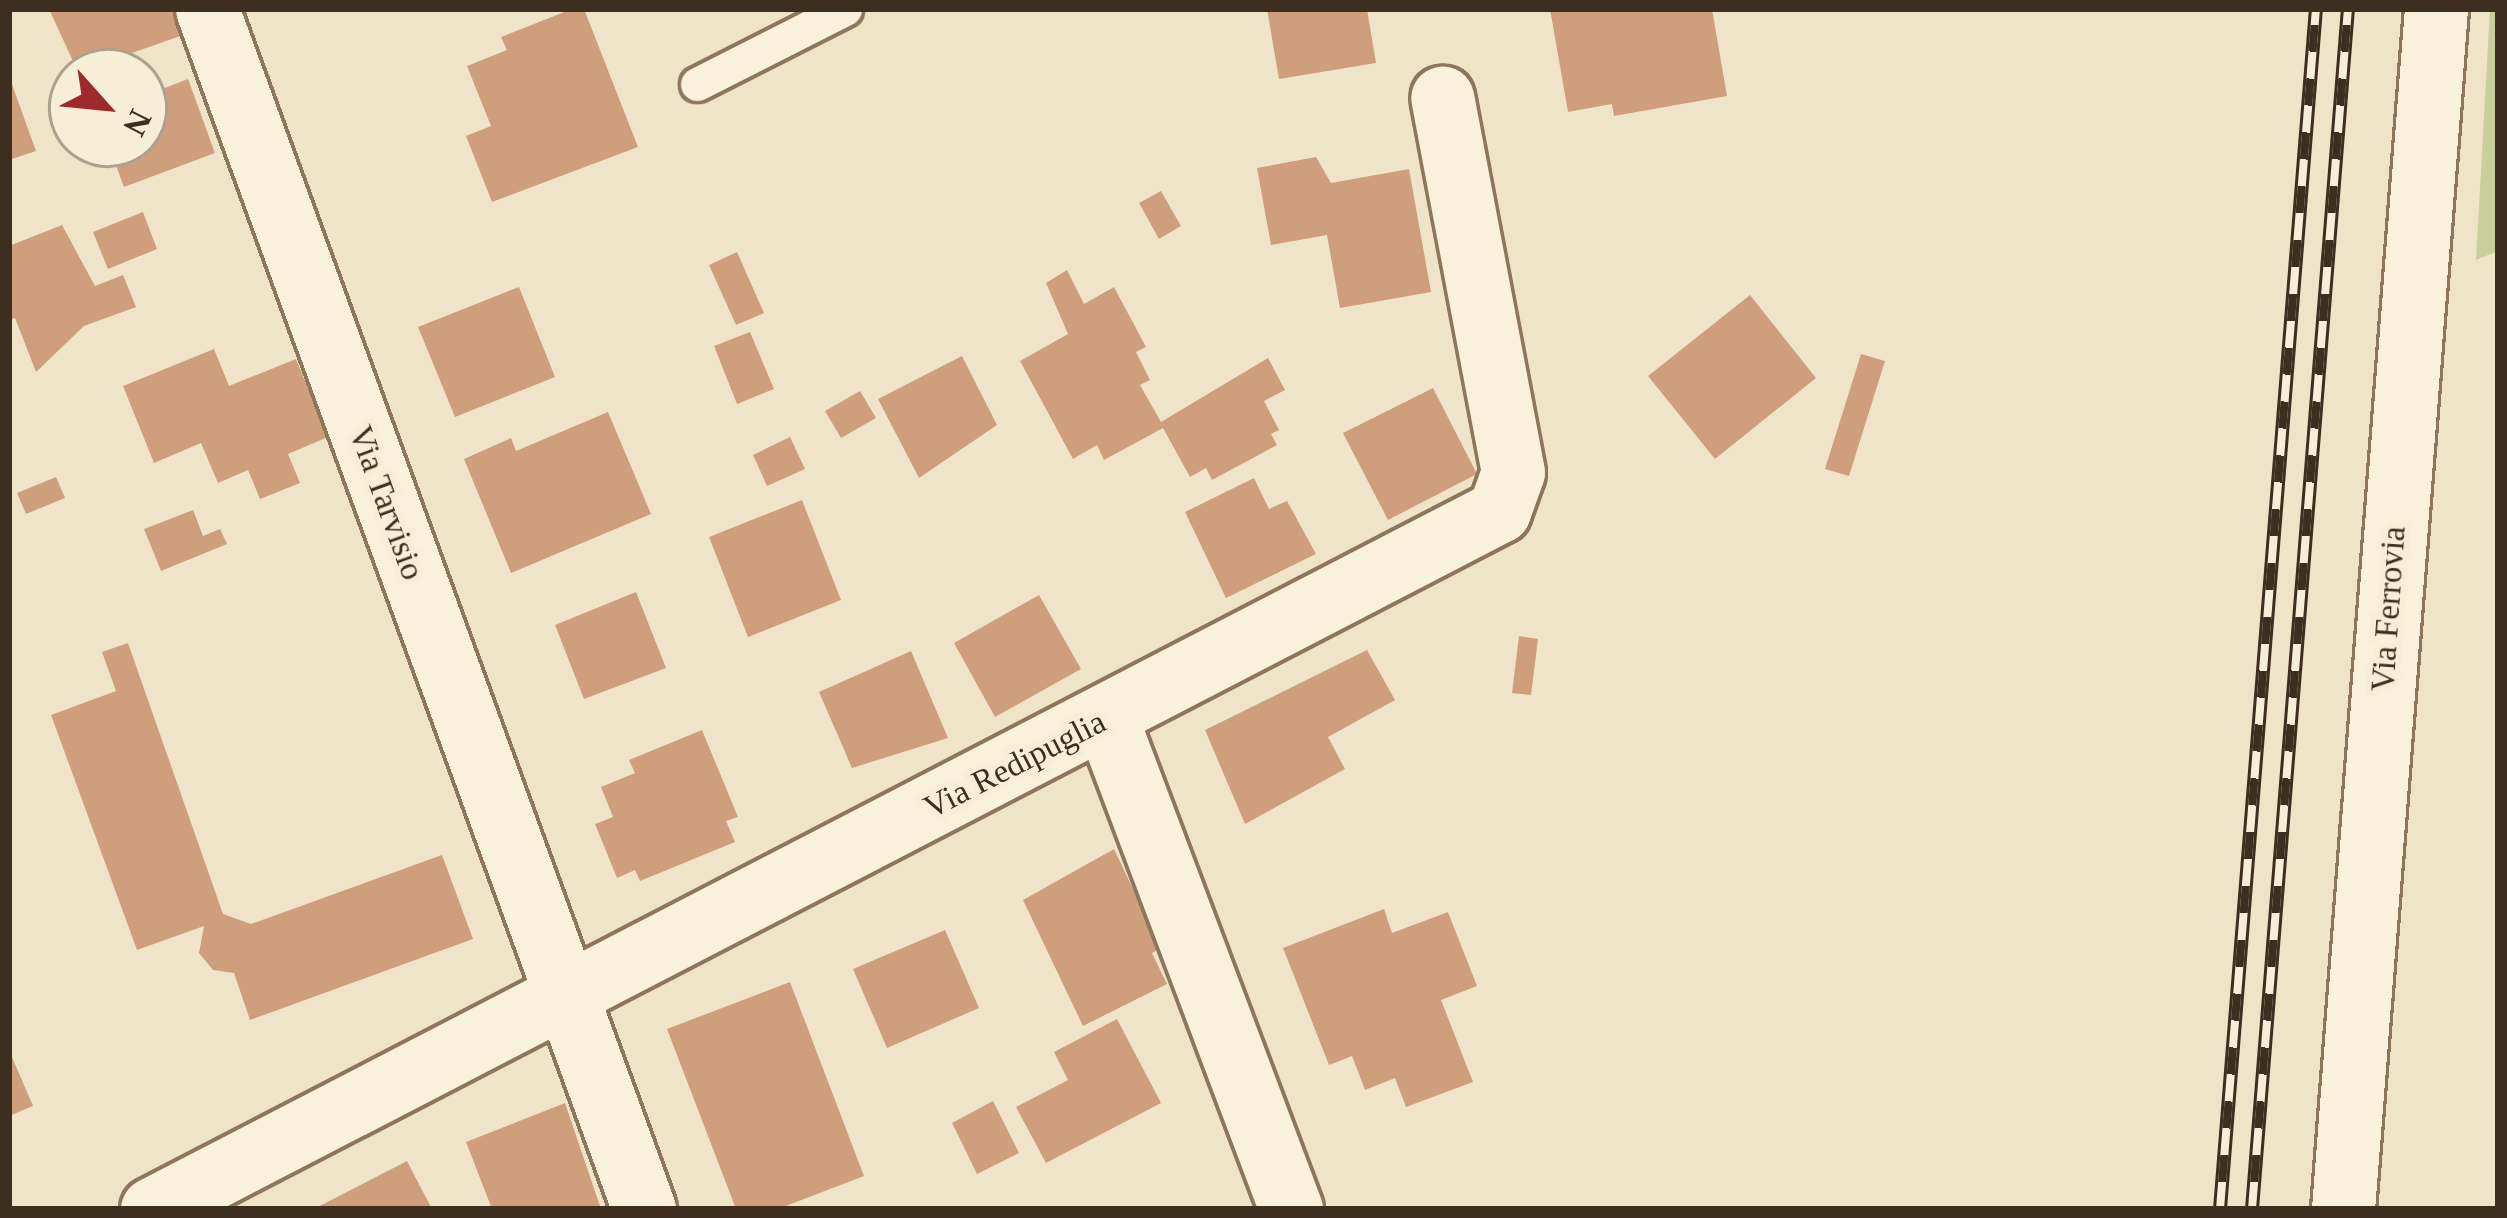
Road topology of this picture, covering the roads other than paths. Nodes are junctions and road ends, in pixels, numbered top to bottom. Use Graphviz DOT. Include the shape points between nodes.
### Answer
graph roads {
  1 [pos="207,9"];
  2 [pos="845,9"];
  3 [pos="2436,9"];
  4 [pos="697,84"];
  5 [pos="1442,98"];
  6 [pos="1106,718"];
  7 [pos="565,996"];
  8 [pos="152,1209"];
  9 [pos="644,1209"];
  10 [pos="1291,1209"];
  11 [pos="2343,1209"];
  1 -- 7 [label="street, Via Tarvisio"];
  2 -- 4 [label="lane"];
  3 -- 11 [label="street, Via Ferrovia"];
  5 -- 6 [label="street, Via Redipuglia" via="1513,472 1510,495 1483,524"];
  6 -- 7 [label="street, Via Redipuglia"];
  6 -- 10 [label="street"];
  7 -- 8 [label="street, Via Redipuglia"];
  7 -- 9 [label="street, Via Tarvisio"];
}
